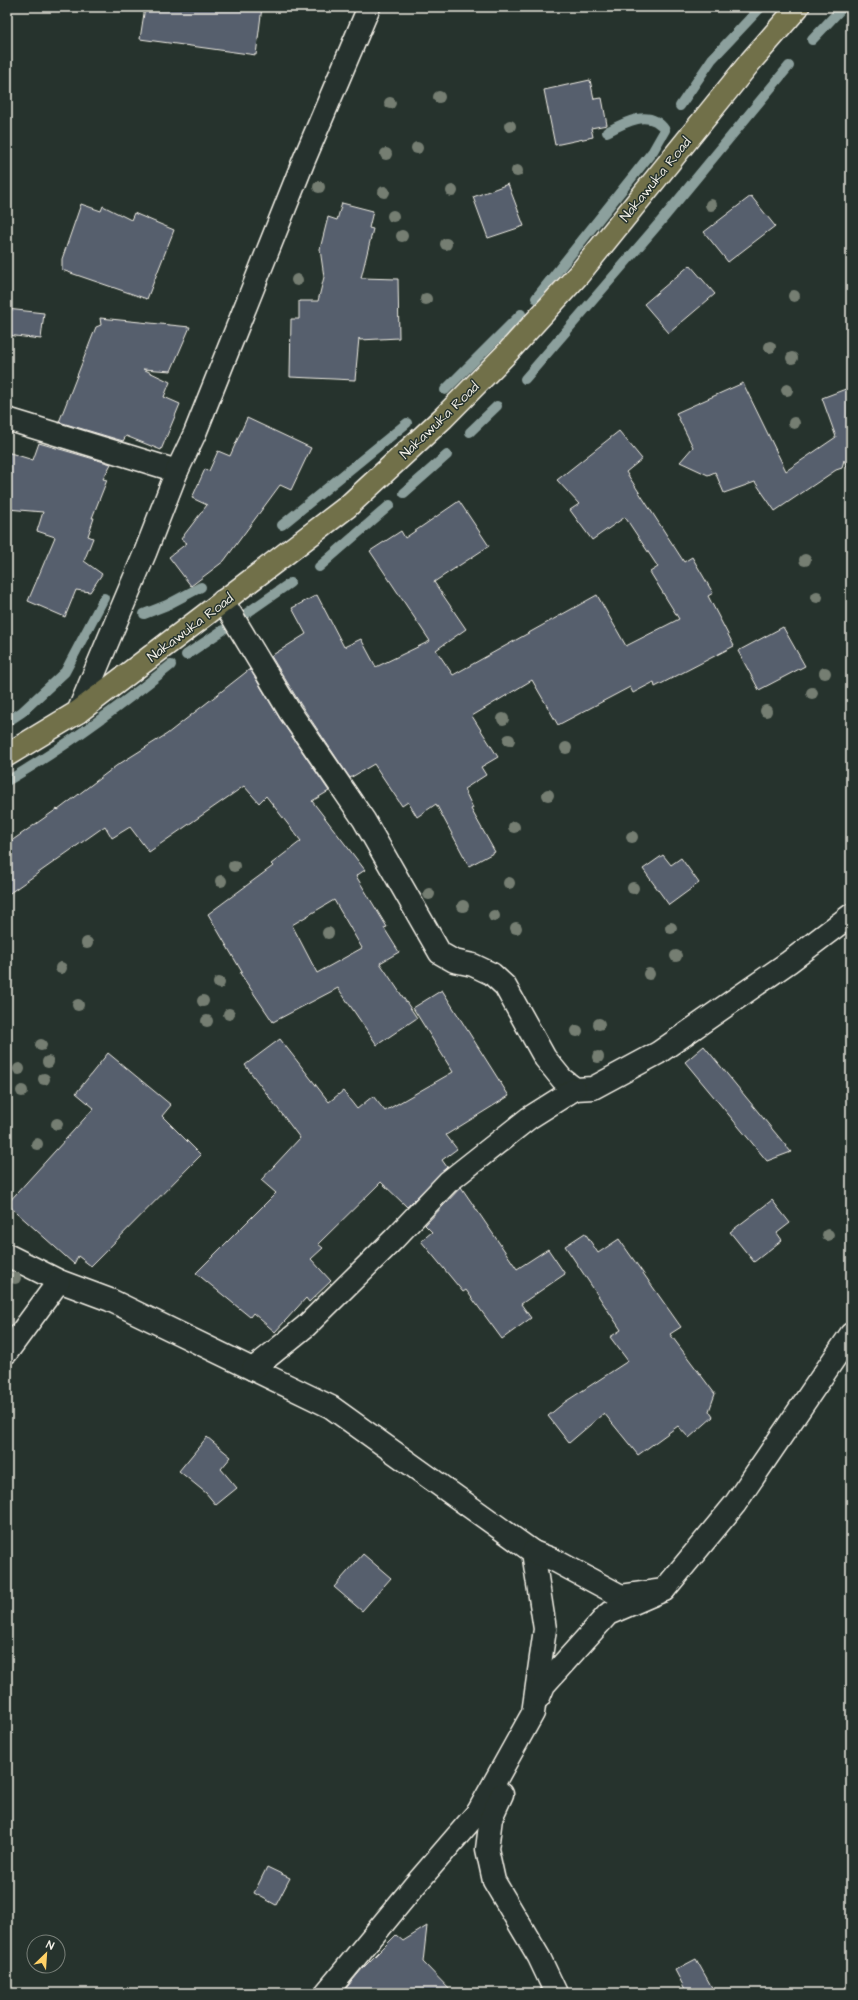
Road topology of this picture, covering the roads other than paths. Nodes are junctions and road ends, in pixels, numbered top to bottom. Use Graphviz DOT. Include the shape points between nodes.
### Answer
graph roads {
  1 [pos="369,7"];
  2 [pos="798,7"];
  3 [pos="7,419"];
  4 [pos="177,472"];
  5 [pos="223,601"];
  6 [pos="78,712"];
  7 [pos="7,755"];
  8 [pos="851,915"];
  9 [pos="575,1089"];
  10 [pos="7,1255"];
  11 [pos="59,1281"];
  12 [pos="851,1334"];
  13 [pos="7,1352"];
  14 [pos="253,1369"];
  15 [pos="533,1552"];
  16 [pos="664,1590"];
  17 [pos="533,1713"];
  18 [pos="326,1993"];
  19 [pos="556,1993"];
  1 -- 4 [label="street" via="304,160 196,433"];
  2 -- 5 [label="main road, Nakawuka Road" via="751,61 579,274 508,353 443,418 347,507"];
  3 -- 4 [label="street"];
  4 -- 6 [label="street"];
  5 -- 6 [label="main road, Nakawuka Road"];
  5 -- 9 [label="street" via="290,712 364,820 440,953 454,961 473,965 492,974 505,986 545,1058 562,1080"];
  6 -- 7 [label="main road, Nakawuka Road"];
  8 -- 9 [label="street" via="789,962 658,1053 592,1088"];
  9 -- 14 [label="street" via="529,1118 448,1182 306,1326"];
  10 -- 11 [label="street"];
  11 -- 13 [label="street"];
  11 -- 14 [label="street" via="110,1300"];
  12 -- 16 [label="street" via="734,1504"];
  14 -- 15 [label="street" via="331,1407"];
  15 -- 16 [label="street" via="554,1560 621,1596"];
  15 -- 17 [label="street" via="545,1629"];
  16 -- 17 [label="street" via="608,1614 544,1685"];
  17 -- 18 [label="street" via="478,1812"];
  17 -- 19 [label="street" via="515,1767 491,1818 487,1849 494,1881 539,1957"];
}
